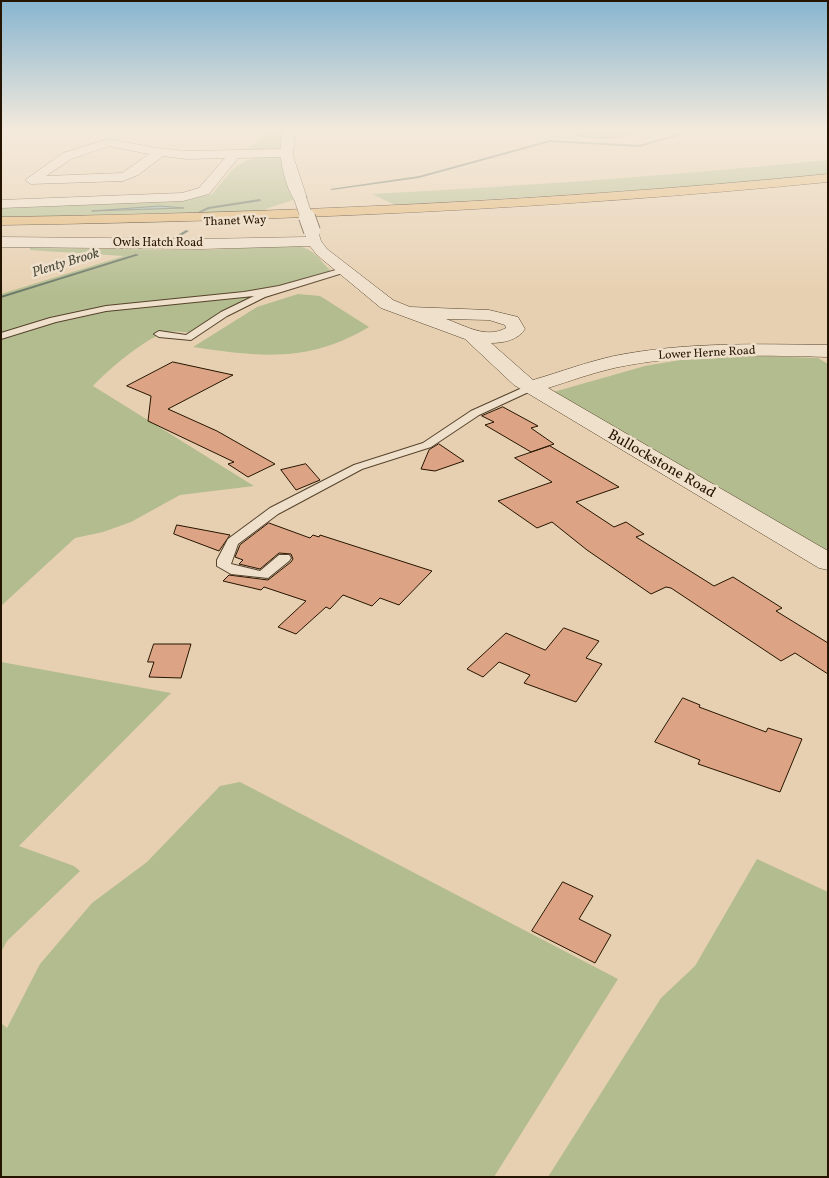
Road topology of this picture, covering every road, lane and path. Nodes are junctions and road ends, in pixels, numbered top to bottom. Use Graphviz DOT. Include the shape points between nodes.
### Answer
graph roads {
  1 [pos="208,186"];
  2 [pos="296,186"];
  3 [pos="738,186"];
  4 [pos="806,186"];
  5 [pos="1,204"];
  6 [pos="1,221"];
  7 [pos="1,228"];
  8 [pos="313,236"];
  9 [pos="1,242"];
  10 [pos="344,270"];
  11 [pos="278,288"];
  12 [pos="410,313"];
  13 [pos="479,316"];
  14 [pos="466,333"];
  15 [pos="159,334"];
  16 [pos="507,335"];
  17 [pos="1,336"];
  18 [pos="828,351"];
  19 [pos="499,360"];
  20 [pos="531,387"];
  21 [pos="284,558"];
  22 [pos="828,562"];
  1 -- 5 [label="street" via="204,191 183,197"];
  2 -- 8 [label="street, Bullockstone Road, bridge"];
  3 -- 6 [label="highway, Thanet Way" via="388,210"];
  4 -- 7 [label="highway, Thanet Way" via="646,200 400,215"];
  8 -- 9 [label="street, Owls Hatch Road" via="202,244"];
  8 -- 10 [label="street, Bullockstone Road" via="322,252"];
  10 -- 11 [label="lane"];
  10 -- 12 [label="street, Bullockstone Road" via="379,299"];
  11 -- 15 [label="lane" via="214,320 188,338"];
  11 -- 17 [label="lane" via="246,296 90,310"];
  12 -- 13 [label="street, Bullockstone Road"];
  12 -- 14 [label="street, Bullockstone Road"];
  13 -- 14 [label="street" via="459,322"];
  13 -- 16 [label="street, Bullockstone Road" via="498,316 512,321 516,329"];
  14 -- 16 [label="street, Bullockstone Road" via="490,338"];
  14 -- 19 [label="street, Bullockstone Road"];
  16 -- 19 [label="street, Bullockstone Road"];
  18 -- 20 [label="street, Lower Herne Road" via="662,354 613,363"];
  19 -- 20 [label="street, Bullockstone Road" via="511,374"];
  20 -- 21 [label="lane" via="475,413 427,444 358,467 274,511 233,542 224,566 264,575"];
  20 -- 22 [label="street, Bullockstone Road"];
}
